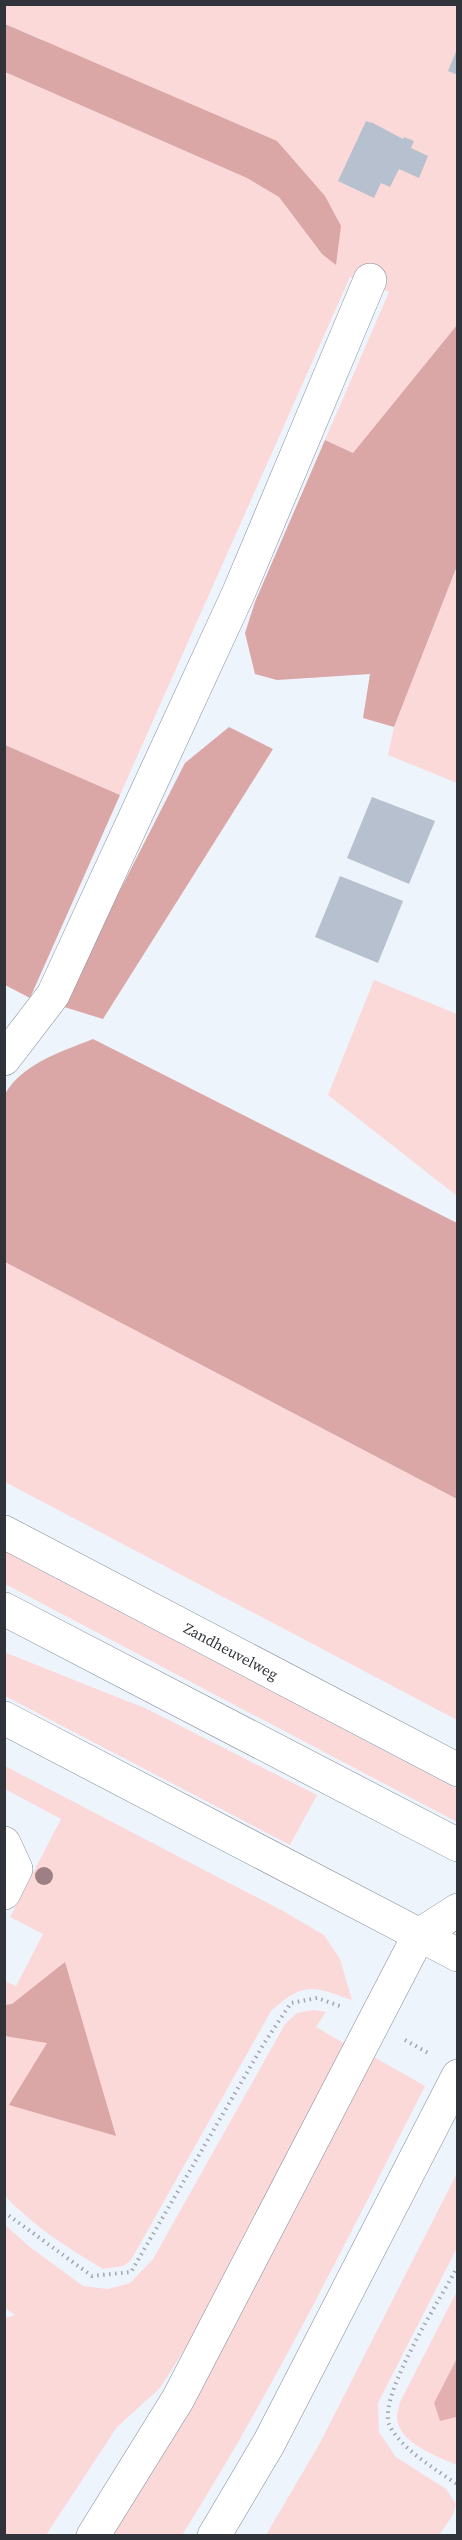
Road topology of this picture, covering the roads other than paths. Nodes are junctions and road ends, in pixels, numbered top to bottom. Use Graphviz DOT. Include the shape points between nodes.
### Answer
graph roads {
  1 [pos="370,280"];
  2 [pos="4,1059"];
  3 [pos="4,1532"];
  4 [pos="4,1609"];
  5 [pos="4,1718"];
  6 [pos="458,1770"];
  7 [pos="4,1843"];
  8 [pos="458,1845"];
  9 [pos="4,1893"];
  10 [pos="458,1910"];
  11 [pos="418,1935"];
  12 [pos="458,1955"];
  13 [pos="446,2066"];
  14 [pos="93,2535"];
  15 [pos="214,2535"];
  1 -- 2 [label="main road" via="239,592 53,995"];
  3 -- 6 [label="main road, Zandheuvelweg"];
  4 -- 8 [label="main road"];
  5 -- 11 [label="main road"];
  7 -- 9 [label="main road" via="16,1869"];
  10 -- 11 [label="main road"];
  11 -- 12 [label="main road"];
  11 -- 14 [label="main road" via="178,2398"];
  13 -- 15 [label="main road" via="269,2443"];
}
